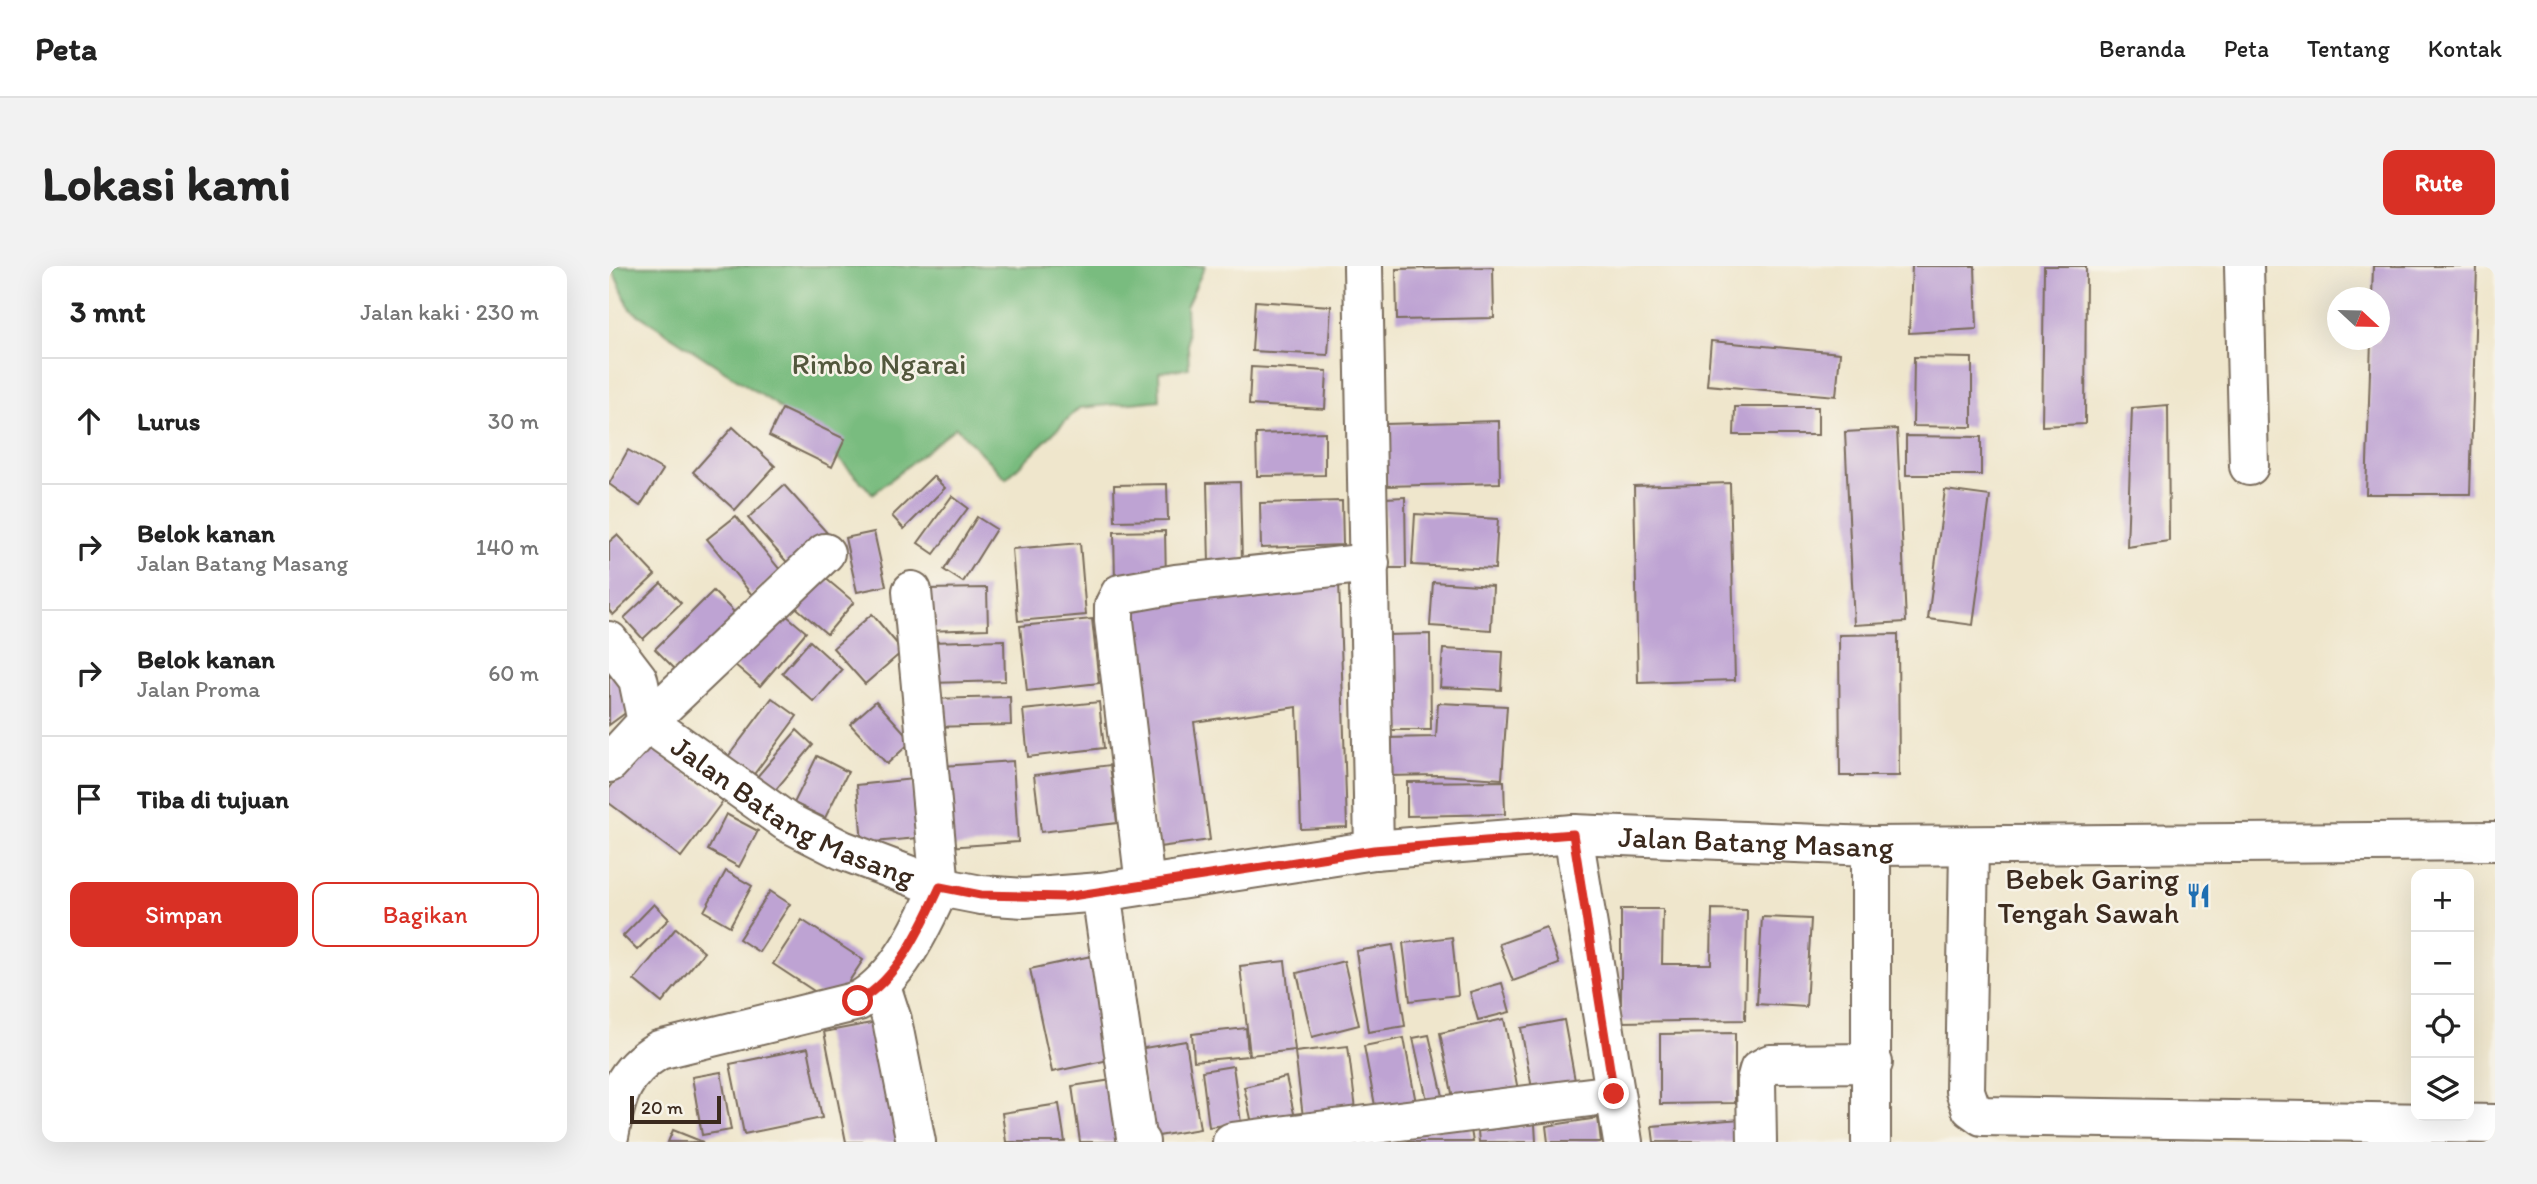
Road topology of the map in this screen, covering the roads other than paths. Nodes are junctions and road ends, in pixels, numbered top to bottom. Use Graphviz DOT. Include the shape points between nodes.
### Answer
graph roads {
  1 [pos="1363,266"];
  2 [pos="2244,266"];
  3 [pos="2249,466"];
  4 [pos="825,553"];
  5 [pos="1370,563"];
  6 [pos="912,591"];
  7 [pos="609,642"];
  8 [pos="647,722"];
  9 [pos="609,762"];
  10 [pos="1573,834"];
  11 [pos="2495,841"];
  12 [pos="1871,846"];
  13 [pos="1969,847"];
  14 [pos="1374,850"];
  15 [pos="1145,885"];
  16 [pos="940,887"];
  17 [pos="1101,892"];
  18 [pos="881,986"];
  19 [pos="1873,1063"];
  20 [pos="1614,1094"];
  21 [pos="2495,1124"];
  22 [pos="609,1136"];
  23 [pos="916,1142"];
  24 [pos="1140,1142"];
  25 [pos="1232,1142"];
  26 [pos="1623,1142"];
  27 [pos="1757,1142"];
  28 [pos="1871,1142"];
  1 -- 5 [label="street"];
  2 -- 3 [label="street"];
  4 -- 8 [label="street"];
  5 -- 14 [label="street"];
  5 -- 15 [label="street" via="1120,594 1114,621"];
  6 -- 16 [label="street"];
  7 -- 8 [label="street" via="638,679"];
  8 -- 9 [label="street"];
  8 -- 16 [label="street, Jalan Batang Masang" via="787,821 842,850"];
  10 -- 12 [label="street, Jalan Batang Masang"];
  10 -- 14 [label="street, Jalan Batang Masang"];
  10 -- 20 [label="street"];
  11 -- 13 [label="street, Jalan Batang Masang"];
  12 -- 13 [label="street, Jalan Batang Masang"];
  12 -- 19 [label="street"];
  13 -- 21 [label="street" via="1965,1091 1971,1108 1982,1116"];
  14 -- 15 [label="street, Jalan Batang Masang"];
  15 -- 17 [label="street, Jalan Batang Masang"];
  16 -- 17 [label="street, Jalan Batang Masang" via="1024,898"];
  16 -- 18 [label="street"];
  17 -- 24 [label="street"];
  18 -- 22 [label="street" via="858,1001 659,1050 626,1078"];
  18 -- 23 [label="street"];
  19 -- 27 [label="street" via="1770,1064 1759,1070"];
  19 -- 28 [label="street"];
  20 -- 25 [label="street"];
  20 -- 26 [label="street"];
}
